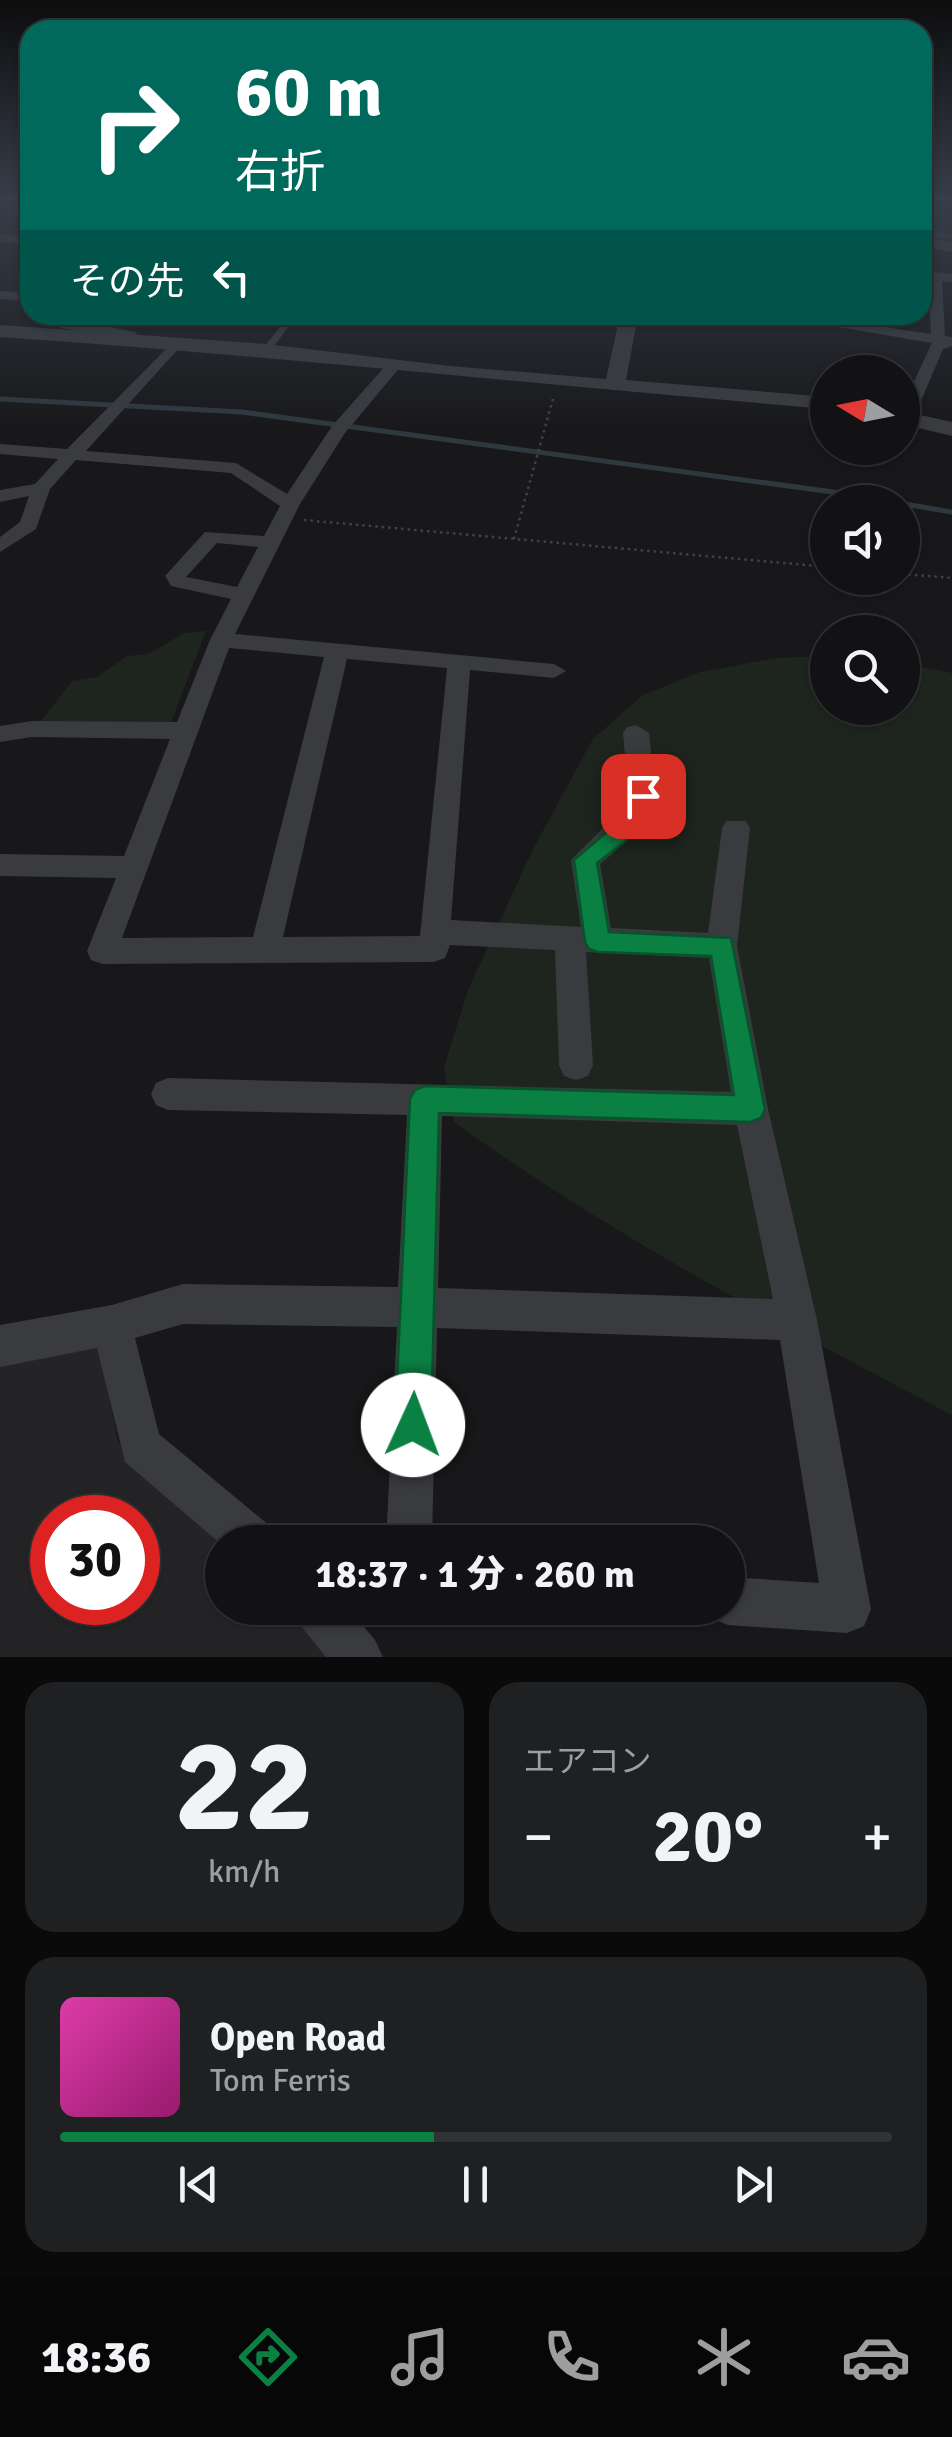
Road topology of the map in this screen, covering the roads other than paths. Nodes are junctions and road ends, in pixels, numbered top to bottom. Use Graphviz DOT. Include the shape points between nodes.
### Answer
graph roads {
  1 [pos="937,314"];
  2 [pos="66,325"];
  3 [pos="286,325"];
  4 [pos="628,325"];
  5 [pos="849,325"];
  6 [pos="0,331"];
  7 [pos="947,339"];
  8 [pos="135,341"];
  9 [pos="175,344"];
  10 [pos="266,350"];
  11 [pos="393,366"];
  12 [pos="920,383"];
  13 [pos="615,385"];
  14 [pos="810,402"];
  15 [pos="920,421"];
  16 [pos="952,429"];
  17 [pos="0,448"];
  18 [pos="72,454"];
  19 [pos="41,488"];
  20 [pos="0,496"];
  21 [pos="287,511"];
  22 [pos="271,543"];
  23 [pos="0,546"];
  24 [pos="244,595"];
  25 [pos="221,640"];
  26 [pos="337,652"];
  27 [pos="459,662"];
  28 [pos="554,670"];
  29 [pos="185,731"];
  30 [pos="636,733"];
  31 [pos="0,734"];
  32 [pos="736,828"];
  33 [pos="0,865"];
  34 [pos="132,867"];
  35 [pos="437,932"];
  36 [pos="584,941"];
  37 [pos="722,946"];
  38 [pos="265,950"];
  39 [pos="576,1065"];
  40 [pos="168,1094"];
  41 [pos="425,1099"];
  42 [pos="750,1109"];
  43 [pos="417,1308"];
  44 [pos="798,1320"];
  45 [pos="112,1325"];
  46 [pos="0,1346"];
  47 [pos="234,1525"];
  48 [pos="409,1525"];
  49 [pos="745,1602"];
  50 [pos="331,1625"];
  51 [pos="358,1657"];
  1 -- 7 [label="street"];
  2 -- 8 [label="street" via="130,334"];
  3 -- 10 [label="lane"];
  4 -- 13 [label="street"];
  5 -- 7 [label="street"];
  6 -- 8 [label="street"];
  7 -- 12 [label="street"];
  8 -- 9 [label="street"];
  9 -- 10 [label="street"];
  9 -- 18 [label="street"];
  10 -- 11 [label="street"];
  11 -- 13 [label="street"];
  11 -- 21 [label="street" via="338,430"];
  13 -- 14 [label="street"];
  15 -- 16 [label="street"];
  17 -- 18 [label="street"];
  18 -- 19 [label="street"];
  18 -- 21 [label="street" via="236,468"];
  19 -- 20 [label="street"];
  19 -- 23 [label="street" via="29,525"];
  21 -- 22 [label="street"];
  22 -- 24 [label="street"];
  22 -- 24 [label="street" via="212,536 175,576"];
  24 -- 25 [label="street"];
  25 -- 26 [label="street"];
  25 -- 29 [label="street"];
  26 -- 27 [label="street"];
  26 -- 38 [label="street"];
  27 -- 28 [label="street"];
  27 -- 35 [label="street"];
  29 -- 31 [label="street"];
  29 -- 34 [label="street"];
  30 -- 36 [label="street" via="643,796 628,826 585,860"];
  32 -- 37 [label="street"];
  33 -- 34 [label="street"];
  34 -- 38 [label="street" via="102,950"];
  35 -- 36 [label="street"];
  35 -- 38 [label="street" via="434,949"];
  36 -- 37 [label="street"];
  36 -- 39 [label="street"];
  37 -- 42 [label="street"];
  40 -- 41 [label="street"];
  41 -- 42 [label="street"];
  41 -- 43 [label="street"];
  42 -- 44 [label="street"];
  43 -- 44 [label="street"];
  43 -- 45 [label="street" via="182,1304"];
  43 -- 48 [label="street"];
  44 -- 49 [label="street" via="847,1609"];
  45 -- 46 [label="street"];
  45 -- 47 [label="street" via="140,1447"];
  50 -- 51 [label="street"];
}
